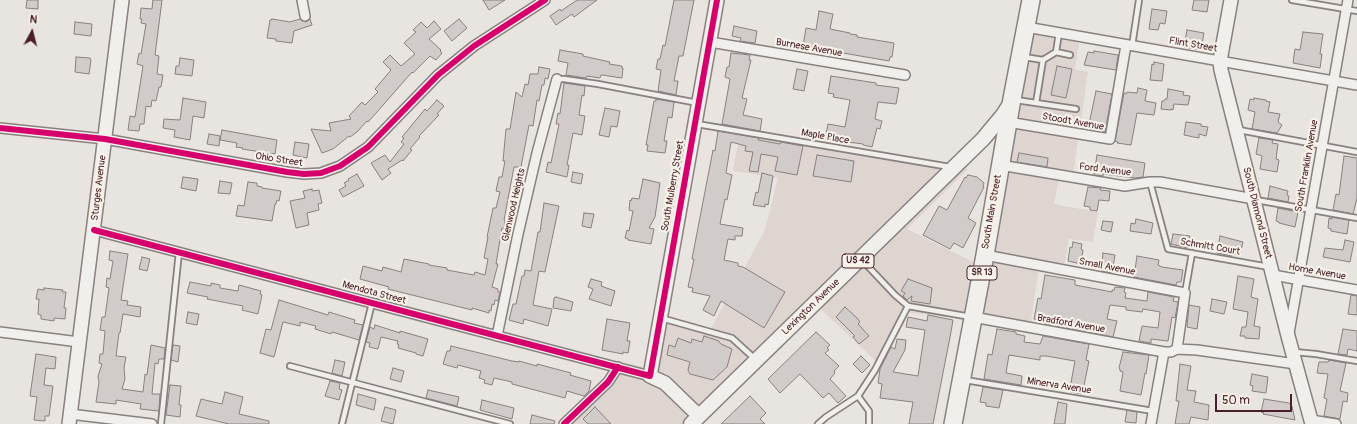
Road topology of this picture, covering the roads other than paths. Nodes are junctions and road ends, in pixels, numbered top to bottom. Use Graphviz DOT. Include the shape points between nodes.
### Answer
graph roads {
  1 [pos="122,0"];
  2 [pos="302,0"];
  3 [pos="545,0"];
  4 [pos="717,0"];
  5 [pos="1032,0"];
  6 [pos="1139,0"];
  7 [pos="1231,0"];
  8 [pos="1292,0"];
  9 [pos="1348,5"];
  10 [pos="1357,11"];
  11 [pos="305,16"];
  12 [pos="1026,27"];
  13 [pos="1059,33"];
  14 [pos="710,42"];
  15 [pos="1129,45"];
  16 [pos="1056,52"];
  17 [pos="1070,55"];
  18 [pos="1021,56"];
  19 [pos="1043,60"];
  20 [pos="1220,61"];
  21 [pos="905,75"];
  22 [pos="557,79"];
  23 [pos="1334,81"];
  24 [pos="1357,85"];
  25 [pos="1012,101"];
  26 [pos="698,103"];
  27 [pos="1036,103"];
  28 [pos="1076,110"];
  29 [pos="1008,122"];
  30 [pos="694,124"];
  31 [pos="0,128"];
  32 [pos="1236,130"];
  33 [pos="105,139"];
  34 [pos="1322,145"];
  35 [pos="1357,152"];
  36 [pos="1000,165"];
  37 [pos="954,168"];
  38 [pos="1150,182"];
  39 [pos="1254,199"];
  40 [pos="1311,210"];
  41 [pos="1357,218"];
  42 [pos="94,230"];
  43 [pos="179,252"];
  44 [pos="1192,253"];
  45 [pos="985,255"];
  46 [pos="860,259"];
  47 [pos="1272,271"];
  48 [pos="1298,279"];
  49 [pos="1357,290"];
  50 [pos="1185,293"];
  51 [pos="372,303"];
  52 [pos="908,306"];
  53 [pos="973,317"];
  54 [pos="660,318"];
  55 [pos="0,332"];
  56 [pos="497,336"];
  57 [pos="1288,336"];
  58 [pos="79,342"];
  59 [pos="1177,349"];
  60 [pos="1164,352"];
  61 [pos="1294,358"];
  62 [pos="756,360"];
  63 [pos="1357,361"];
  64 [pos="290,366"];
  65 [pos="618,368"];
  66 [pos="650,376"];
  67 [pos="961,380"];
  68 [pos="353,383"];
  69 [pos="858,396"];
  70 [pos="1153,411"];
  71 [pos="69,419"];
  72 [pos="695,420"];
  73 [pos="1312,422"];
  74 [pos="152,424"];
  75 [pos="161,424"];
  76 [pos="342,424"];
  77 [pos="510,424"];
  78 [pos="564,424"];
  79 [pos="818,424"];
  80 [pos="869,424"];
  81 [pos="953,424"];
  82 [pos="1151,424"];
  83 [pos="1336,424"];
  1 -- 33 [label="street, Sturges Avenue"];
  2 -- 11 [label="street"];
  3 -- 33 [label="street, Ohio Street" via="474,46 438,75 368,147 340,166 321,173 287,172"];
  4 -- 14 [label="street, South Mulberry Street"];
  5 -- 12 [label="highway, South Main Street / US 42"];
  6 -- 15 [label="lane"];
  7 -- 20 [label="street, South Diamond Street"];
  8 -- 9 [label="lane"];
  9 -- 10 [label="lane"];
  9 -- 23 [label="street, South Franklin Avenue"];
  12 -- 13 [label="street, Flint Street"];
  12 -- 18 [label="highway, South Main Street / US 42"];
  13 -- 15 [label="street, Flint Street"];
  13 -- 16 [label="lane"];
  14 -- 21 [label="street, Burnese Avenue"];
  14 -- 26 [label="street, South Mulberry Street"];
  15 -- 20 [label="street, Flint Street"];
  15 -- 29 [label="street, Stoodt Avenue" via="1110,139"];
  16 -- 17 [label="lane"];
  16 -- 19 [label="lane"];
  18 -- 19 [label="lane"];
  18 -- 25 [label="highway, South Main Street / US 42"];
  19 -- 27 [label="lane"];
  20 -- 23 [label="street, Flint Street"];
  20 -- 32 [label="street, South Diamond Street"];
  22 -- 26 [label="lane"];
  22 -- 56 [label="street, Glenwood Heights" via="518,234"];
  23 -- 24 [label="street, Flint Street"];
  23 -- 34 [label="street, South Franklin Avenue"];
  25 -- 27 [label="lane"];
  25 -- 29 [label="highway, South Main Street / SR 13"];
  25 -- 37 [label="main road, Lexington Avenue / US 42" via="984,139"];
  26 -- 30 [label="street, South Mulberry Street"];
  27 -- 28 [label="lane"];
  29 -- 36 [label="highway, South Main Street / SR 13"];
  30 -- 37 [label="lane, Maple Place"];
  30 -- 54 [label="street, South Mulberry Street"];
  31 -- 33 [label="street, Ohio Street"];
  32 -- 34 [label="lane"];
  32 -- 39 [label="street, South Diamond Street"];
  33 -- 42 [label="street, Sturges Avenue"];
  34 -- 35 [label="lane"];
  34 -- 40 [label="street, South Franklin Avenue"];
  36 -- 38 [label="street, Ford Avenue" via="1125,186"];
  36 -- 45 [label="highway, South Main Street / SR 13"];
  37 -- 46 [label="main road, Lexington Avenue / US 42"];
  38 -- 39 [label="street, Ford Avenue"];
  38 -- 44 [label="lane, Schmitt Court" via="1168,249"];
  39 -- 40 [label="lane"];
  39 -- 47 [label="street, South Diamond Street"];
  40 -- 41 [label="lane"];
  40 -- 48 [label="street, South Franklin Avenue"];
  42 -- 43 [label="street, Mendota Street"];
  42 -- 58 [label="street, Sturges Avenue"];
  43 -- 51 [label="street, Mendota Street"];
  43 -- 75 [label="lane"];
  44 -- 47 [label="lane, Schmitt Court"];
  44 -- 50 [label="lane"];
  45 -- 50 [label="street, Small Avenue"];
  45 -- 53 [label="highway, South Main Street / SR 13"];
  46 -- 52 [label="lane"];
  46 -- 62 [label="main road, Lexington Avenue / US 42"];
  47 -- 48 [label="street, Home Avenue"];
  47 -- 57 [label="street, South Diamond Street"];
  48 -- 49 [label="street, Home Avenue"];
  48 -- 57 [label="street, South Franklin Avenue"];
  50 -- 59 [label="street"];
  51 -- 56 [label="street, Mendota Street"];
  51 -- 68 [label="lane"];
  52 -- 53 [label="lane"];
  52 -- 69 [label="lane" via="875,370"];
  53 -- 60 [label="street, Bradford Avenue"];
  53 -- 67 [label="highway, South Main Street / SR 13"];
  54 -- 62 [label="lane" via="732,338"];
  54 -- 66 [label="street, South Mulberry Street"];
  55 -- 58 [label="street"];
  56 -- 65 [label="street, Mendota Street"];
  57 -- 61 [label="street, South Diamond Street"];
  58 -- 71 [label="street, Sturges Avenue"];
  59 -- 60 [label="street"];
  59 -- 61 [label="street"];
  60 -- 70 [label="street"];
  61 -- 63 [label="lane" via="1316,354"];
  61 -- 73 [label="street, South Diamond Street"];
  62 -- 72 [label="main road, Lexington Avenue / US 42"];
  64 -- 68 [label="lane"];
  65 -- 66 [label="street, Mendota Street"];
  65 -- 78 [label="street" via="608,382"];
  66 -- 72 [label="street, Mendota Street" via="665,383"];
  67 -- 70 [label="lane, Minerva Avenue"];
  67 -- 81 [label="highway, South Main Street / SR 13"];
  68 -- 76 [label="lane"];
  68 -- 77 [label="lane"];
  69 -- 79 [label="lane"];
  69 -- 80 [label="lane" via="869,411"];
  70 -- 82 [label="street"];
  71 -- 74 [label="street"];
  73 -- 83 [label="street"];
}
